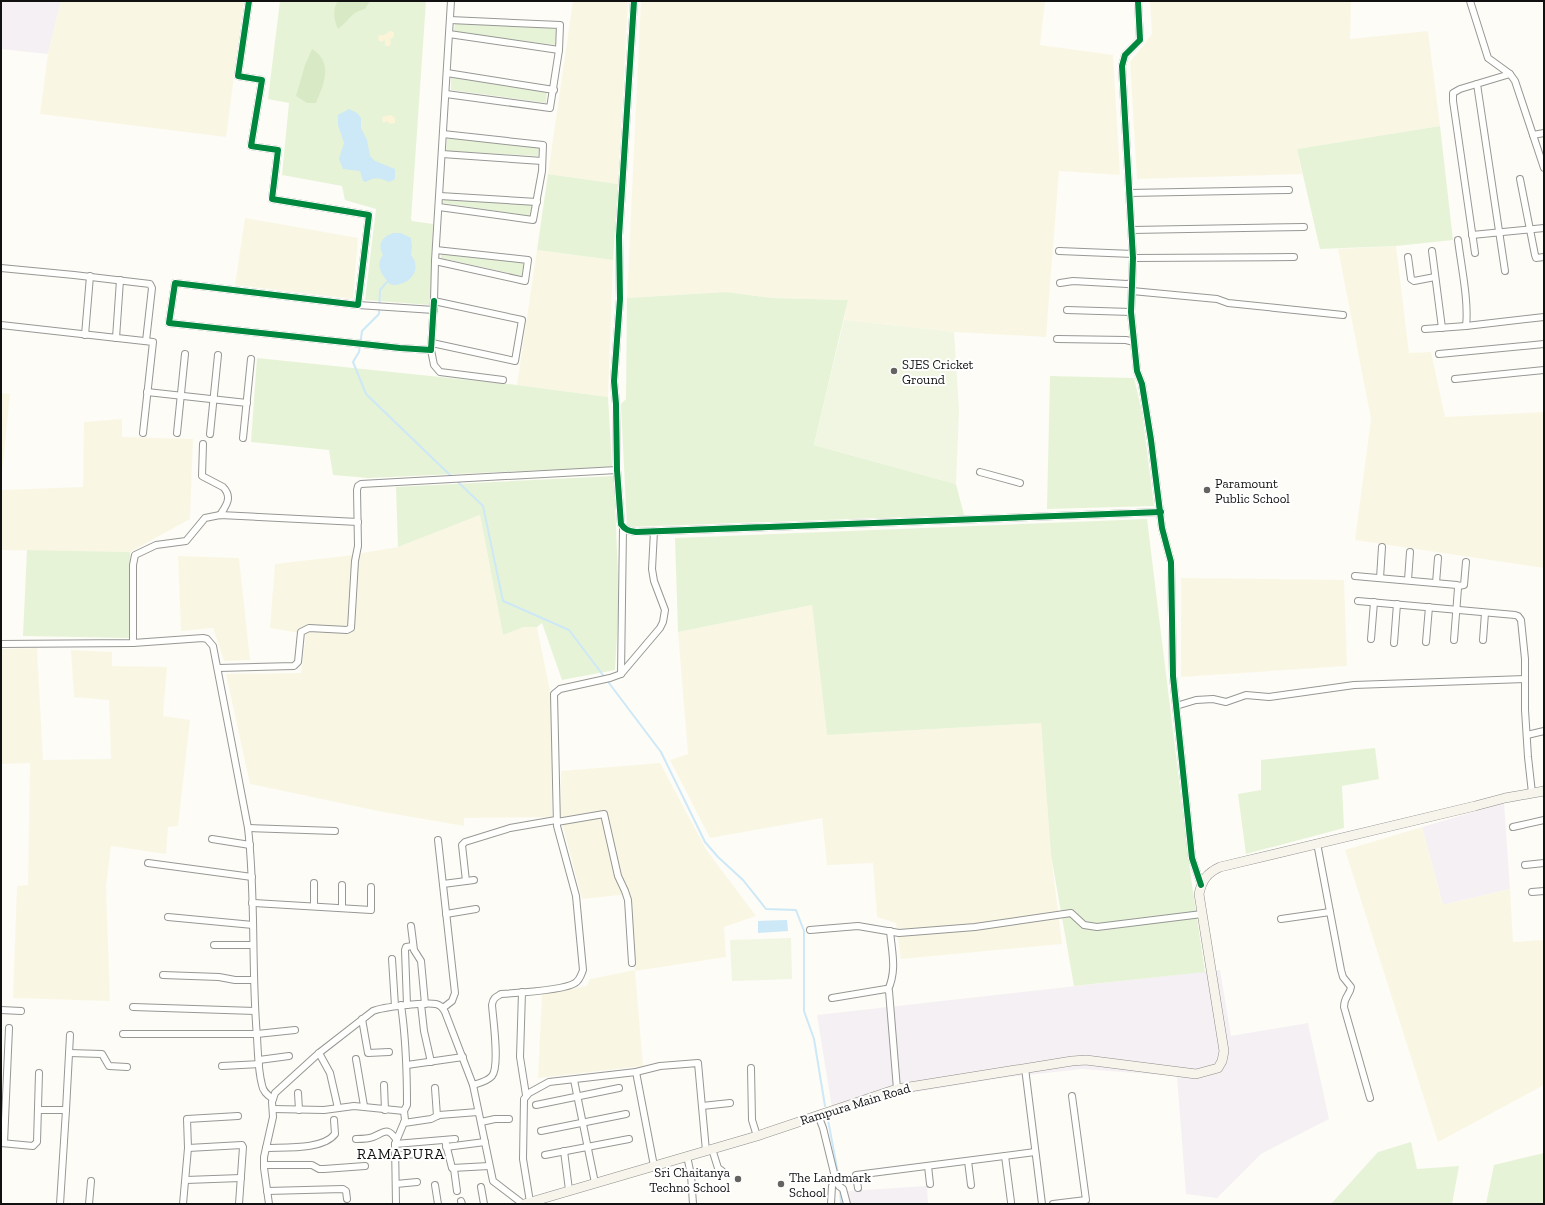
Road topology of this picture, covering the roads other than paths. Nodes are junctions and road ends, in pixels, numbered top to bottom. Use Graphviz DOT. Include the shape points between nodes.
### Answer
graph roads {
  1 [pos="249,1"];
  2 [pos="451,1"];
  3 [pos="634,1"];
  4 [pos="1138,1"];
  5 [pos="1470,1"];
  6 [pos="450,20"];
  7 [pos="449,34"];
  8 [pos="559,50"];
  9 [pos="447,73"];
  10 [pos="1510,74"];
  11 [pos="1478,84"];
  12 [pos="554,90"];
  13 [pos="446,94"];
  14 [pos="1544,133"];
  15 [pos="443,134"];
  16 [pos="1533,135"];
  17 [pos="442,154"];
  18 [pos="542,161"];
  19 [pos="1544,167"];
  20 [pos="1520,179"];
  21 [pos="1289,190"];
  22 [pos="1129,193"];
  23 [pos="440,196"];
  24 [pos="537,202"];
  25 [pos="439,207"];
  26 [pos="1304,227"];
  27 [pos="1544,228"];
  28 [pos="1132,230"];
  29 [pos="1531,230"];
  30 [pos="1499,233"];
  31 [pos="1472,235"];
  32 [pos="1458,240"];
  33 [pos="436,250"];
  34 [pos="1432,250"];
  35 [pos="1059,251"];
  36 [pos="1475,253"];
  37 [pos="1133,256"];
  38 [pos="1294,257"];
  39 [pos="1408,257"];
  40 [pos="1544,257"];
  41 [pos="435,261"];
  42 [pos="1,268"];
  43 [pos="1505,271"];
  44 [pos="90,276"];
  45 [pos="1436,277"];
  46 [pos="120,280"];
  47 [pos="1060,283"];
  48 [pos="1132,283"];
  49 [pos="1132,291"];
  50 [pos="434,301"];
  51 [pos="358,304"];
  52 [pos="434,310"];
  53 [pos="1067,310"];
  54 [pos="1131,312"];
  55 [pos="1343,315"];
  56 [pos="1544,317"];
  57 [pos="1,325"];
  58 [pos="1466,326"];
  59 [pos="1442,328"];
  60 [pos="1425,329"];
  61 [pos="85,335"];
  62 [pos="116,338"];
  63 [pos="1057,339"];
  64 [pos="146,341"];
  65 [pos="432,342"];
  66 [pos="1134,342"];
  67 [pos="1544,344"];
  68 [pos="431,350"];
  69 [pos="185,354"];
  70 [pos="1439,354"];
  71 [pos="218,355"];
  72 [pos="251,359"];
  73 [pos="1544,370"];
  74 [pos="1455,379"];
  75 [pos="503,380"];
  76 [pos="147,392"];
  77 [pos="181,396"];
  78 [pos="214,400"];
  79 [pos="247,403"];
  80 [pos="142,433"];
  81 [pos="177,433"];
  82 [pos="210,434"];
  83 [pos="243,438"];
  84 [pos="203,444"];
  85 [pos="617,470"];
  86 [pos="980,472"];
  87 [pos="1020,483"];
  88 [pos="1161,512"];
  89 [pos="220,516"];
  90 [pos="358,522"];
  91 [pos="624,528"];
  92 [pos="654,531"];
  93 [pos="1382,547"];
  94 [pos="1410,552"];
  95 [pos="1438,558"];
  96 [pos="1466,562"];
  97 [pos="1355,576"];
  98 [pos="1380,578"];
  99 [pos="1408,580"];
  100 [pos="1436,583"];
  101 [pos="1458,586"];
  102 [pos="1358,601"];
  103 [pos="1374,602"];
  104 [pos="1397,604"];
  105 [pos="1429,607"];
  106 [pos="1457,610"];
  107 [pos="1485,612"];
  108 [pos="1372,639"];
  109 [pos="1454,640"];
  110 [pos="1483,640"];
  111 [pos="1426,642"];
  112 [pos="133,643"];
  113 [pos="1394,643"];
  114 [pos="1,644"];
  115 [pos="218,668"];
  116 [pos="621,674"];
  117 [pos="1525,679"];
  118 [pos="1176,706"];
  119 [pos="1544,731"];
  120 [pos="1527,735"];
  121 [pos="1544,791"];
  122 [pos="1532,793"];
  123 [pos="1544,820"];
  124 [pos="556,821"];
  125 [pos="1513,827"];
  126 [pos="248,828"];
  127 [pos="335,831"];
  128 [pos="212,839"];
  129 [pos="438,840"];
  130 [pos="1317,844"];
  131 [pos="250,845"];
  132 [pos="148,863"];
  133 [pos="1544,863"];
  134 [pos="1525,865"];
  135 [pos="252,877"];
  136 [pos="474,880"];
  137 [pos="466,881"];
  138 [pos="314,883"];
  139 [pos="443,884"];
  140 [pos="342,885"];
  141 [pos="1201,885"];
  142 [pos="371,887"];
  143 [pos="1544,891"];
  144 [pos="1532,892"];
  145 [pos="252,903"];
  146 [pos="314,906"];
  147 [pos="342,908"];
  148 [pos="476,909"];
  149 [pos="1330,912"];
  150 [pos="446,914"];
  151 [pos="1202,914"];
  152 [pos="168,917"];
  153 [pos="1281,919"];
  154 [pos="253,925"];
  155 [pos="411,926"];
  156 [pos="810,930"];
  157 [pos="890,931"];
  158 [pos="214,945"];
  159 [pos="254,945"];
  160 [pos="413,946"];
  161 [pos="392,959"];
  162 [pos="632,963"];
  163 [pos="163,975"];
  164 [pos="254,980"];
  165 [pos="888,990"];
  166 [pos="522,992"];
  167 [pos="832,998"];
  168 [pos="423,1004"];
  169 [pos="401,1006"];
  170 [pos="133,1007"];
  171 [pos="443,1008"];
  172 [pos="1,1010"];
  173 [pos="21,1011"];
  174 [pos="255,1011"];
  175 [pos="362,1019"];
  176 [pos="9,1028"];
  177 [pos="295,1030"];
  178 [pos="123,1034"];
  179 [pos="257,1034"];
  180 [pos="70,1035"];
  181 [pos="389,1052"];
  182 [pos="69,1053"];
  183 [pos="319,1053"];
  184 [pos="289,1056"];
  185 [pos="463,1057"];
  186 [pos="356,1059"];
  187 [pos="259,1062"];
  188 [pos="431,1062"];
  189 [pos="407,1065"];
  190 [pos="222,1066"];
  191 [pos="127,1067"];
  192 [pos="751,1068"];
  193 [pos="1025,1068"];
  194 [pos="636,1072"];
  195 [pos="39,1073"];
  196 [pos="574,1080"];
  197 [pos="384,1085"];
  198 [pos="473,1085"];
  199 [pos="435,1088"];
  200 [pos="619,1088"];
  201 [pos="897,1089"];
  202 [pos="298,1093"];
  203 [pos="526,1095"];
  204 [pos="1072,1096"];
  205 [pos="578,1097"];
  206 [pos="1370,1098"];
  207 [pos="273,1099"];
  208 [pos="730,1103"];
  209 [pos="536,1105"];
  210 [pos="364,1106"];
  211 [pos="702,1106"];
  212 [pos="338,1108"];
  213 [pos="273,1109"];
  214 [pos="38,1110"];
  215 [pos="66,1110"];
  216 [pos="299,1110"];
  217 [pos="385,1110"];
  218 [pos="404,1111"];
  219 [pos="478,1112"];
  220 [pos="626,1114"];
  221 [pos="818,1115"];
  222 [pos="238,1116"];
  223 [pos="437,1116"];
  224 [pos="509,1119"];
  225 [pos="334,1120"];
  226 [pos="481,1122"];
  227 [pos="583,1122"];
  228 [pos="404,1123"];
  229 [pos="541,1131"];
  230 [pos="756,1136"];
  231 [pos="356,1139"];
  232 [pos="455,1139"];
  233 [pos="629,1139"];
  234 [pos="395,1141"];
  235 [pos="485,1142"];
  236 [pos="2,1143"];
  237 [pos="446,1143"];
  238 [pos="588,1147"];
  239 [pos="188,1148"];
  240 [pos="266,1148"];
  241 [pos="709,1150"];
  242 [pos="564,1152"];
  243 [pos="1036,1152"];
  244 [pos="426,1154"];
  245 [pos="395,1155"];
  246 [pos="545,1155"];
  247 [pos="687,1156"];
  248 [pos="1005,1156"];
  249 [pos="968,1161"];
  250 [pos="264,1165"];
  251 [pos="365,1166"];
  252 [pos="490,1166"];
  253 [pos="654,1166"];
  254 [pos="928,1166"];
  255 [pos="454,1169"];
  256 [pos="722,1171"];
  257 [pos="241,1178"];
  258 [pos="186,1180"];
  259 [pos="91,1181"];
  260 [pos="417,1182"];
  261 [pos="596,1183"];
  262 [pos="396,1184"];
  263 [pos="930,1184"];
  264 [pos="435,1185"];
  265 [pos="839,1185"];
  266 [pos="971,1185"];
  267 [pos="482,1187"];
  268 [pos="858,1188"];
  269 [pos="569,1190"];
  270 [pos="267,1191"];
  271 [pos="457,1191"];
  272 [pos="347,1199"];
  273 [pos="547,1200"];
  274 [pos="1011,1202"];
  275 [pos="526,1203"];
  276 [pos="60,1204"];
  277 [pos="89,1204"];
  278 [pos="184,1204"];
  279 [pos="239,1204"];
  280 [pos="269,1204"];
  281 [pos="396,1204"];
  282 [pos="438,1204"];
  283 [pos="484,1204"];
  284 [pos="694,1204"];
  285 [pos="832,1204"];
  286 [pos="847,1204"];
  287 [pos="1042,1204"];
  288 [pos="1053,1204"];
  1 -- 51 [label="street" via="238,76 262,80 251,146 278,150 272,199 369,215"];
  2 -- 6 [label="street"];
  3 -- 85 [label="street" via="619,236 620,299 614,381"];
  4 -- 22 [label="street" via="1140,40 1125,55 1122,66"];
  5 -- 10 [label="street" via="1488,58"];
  6 -- 7 [label="street"];
  6 -- 8 [label="street" via="560,25"];
  7 -- 8 [label="street"];
  7 -- 9 [label="street"];
  8 -- 12 [label="street"];
  9 -- 12 [label="street"];
  9 -- 13 [label="street"];
  10 -- 11 [label="street"];
  10 -- 16 [label="street" via="1515,81"];
  11 -- 30 [label="street"];
  11 -- 31 [label="street" via="1453,93"];
  12 -- 13 [label="street" via="550,108"];
  13 -- 15 [label="street"];
  14 -- 16 [label="street"];
  15 -- 17 [label="street"];
  15 -- 18 [label="street" via="543,145"];
  16 -- 19 [label="street"];
  17 -- 18 [label="street"];
  17 -- 23 [label="street"];
  18 -- 24 [label="street"];
  20 -- 29 [label="street"];
  21 -- 22 [label="street"];
  22 -- 28 [label="street"];
  23 -- 24 [label="street"];
  23 -- 25 [label="street"];
  24 -- 25 [label="street" via="534,220"];
  25 -- 33 [label="street"];
  26 -- 28 [label="street"];
  27 -- 29 [label="street"];
  28 -- 37 [label="street"];
  29 -- 30 [label="street"];
  29 -- 40 [label="street" via="1536,258"];
  30 -- 31 [label="street"];
  30 -- 43 [label="street"];
  31 -- 36 [label="street"];
  32 -- 58 [label="street"];
  33 -- 41 [label="street"];
  33 -- 41 [label="street" via="528,260 525,280"];
  34 -- 45 [label="street"];
  35 -- 37 [label="street"];
  37 -- 38 [label="street"];
  37 -- 48 [label="street"];
  39 -- 45 [label="street" via="1411,279 1414,281"];
  41 -- 50 [label="street"];
  42 -- 44 [label="street"];
  44 -- 46 [label="street"];
  44 -- 61 [label="street"];
  45 -- 59 [label="street"];
  46 -- 62 [label="street"];
  46 -- 64 [label="street" via="150,284 152,288"];
  47 -- 48 [label="street"];
  48 -- 49 [label="street"];
  49 -- 54 [label="street"];
  49 -- 55 [label="street"];
  50 -- 52 [label="street"];
  50 -- 65 [label="street" via="522,320 515,361"];
  51 -- 52 [label="street"];
  51 -- 68 [label="street" via="175,283 169,323"];
  52 -- 65 [label="street"];
  53 -- 54 [label="street"];
  54 -- 66 [label="street"];
  56 -- 58 [label="street"];
  57 -- 61 [label="street"];
  58 -- 59 [label="street"];
  59 -- 60 [label="street"];
  61 -- 62 [label="street"];
  62 -- 64 [label="street"];
  63 -- 66 [label="street"];
  64 -- 76 [label="street" via="152,342"];
  65 -- 68 [label="street"];
  66 -- 88 [label="street"];
  67 -- 70 [label="street"];
  68 -- 75 [label="street" via="434,365 440,372"];
  69 -- 77 [label="street"];
  71 -- 78 [label="street"];
  72 -- 79 [label="street"];
  73 -- 74 [label="street"];
  76 -- 77 [label="street"];
  76 -- 80 [label="street"];
  77 -- 78 [label="street"];
  77 -- 81 [label="street"];
  78 -- 79 [label="street"];
  78 -- 82 [label="street"];
  79 -- 83 [label="street"];
  84 -- 89 [label="street" via="202,476 223,487 228,497 228,503"];
  85 -- 90 [label="street" via="360,484 357,490"];
  85 -- 91 [label="street" via="621,524"];
  86 -- 87 [label="street"];
  88 -- 92 [label="street"];
  88 -- 118 [label="street" via="1162,528 1171,562"];
  89 -- 90 [label="street"];
  89 -- 112 [label="street" via="202,519 186,541 152,546 135,555"];
  90 -- 115 [label="street" via="351,628 303,630 298,662 294,666"];
  91 -- 92 [label="street" via="636,532"];
  91 -- 116 [label="street"];
  92 -- 116 [label="street" via="652,569 665,610 663,622"];
  93 -- 98 [label="street"];
  94 -- 99 [label="street"];
  95 -- 100 [label="street"];
  96 -- 101 [label="street" via="1464,585"];
  97 -- 98 [label="street"];
  98 -- 99 [label="street"];
  99 -- 100 [label="street"];
  100 -- 101 [label="street"];
  101 -- 106 [label="street"];
  102 -- 103 [label="street"];
  103 -- 104 [label="street"];
  103 -- 108 [label="street"];
  104 -- 105 [label="street"];
  104 -- 113 [label="street"];
  105 -- 106 [label="street"];
  105 -- 111 [label="street"];
  106 -- 107 [label="street"];
  106 -- 109 [label="street"];
  107 -- 110 [label="street"];
  107 -- 117 [label="street" via="1515,615 1521,620"];
  112 -- 114 [label="street"];
  112 -- 115 [label="street" via="207,639 215,651"];
  115 -- 126 [label="street"];
  116 -- 124 [label="street" via="560,689 554,694"];
  117 -- 118 [label="street" via="1354,685 1269,697 1246,695 1226,702 1213,699 1196,700"];
  117 -- 120 [label="street"];
  118 -- 141 [label="street" via="1192,858"];
  119 -- 120 [label="street"];
  120 -- 122 [label="street"];
  121 -- 122 [label="main road"];
  122 -- 130 [label="main road"];
  123 -- 125 [label="street"];
  124 -- 137 [label="street" via="510,828 465,842 462,845"];
  124 -- 162 [label="street" via="604,814 617,870 628,900"];
  124 -- 166 [label="street" via="576,896 581,976 571,985"];
  126 -- 127 [label="street"];
  126 -- 131 [label="street"];
  128 -- 131 [label="street"];
  129 -- 139 [label="street"];
  130 -- 141 [label="main road" via="1220,867 1205,877"];
  130 -- 149 [label="street"];
  131 -- 135 [label="street"];
  132 -- 135 [label="street"];
  133 -- 134 [label="street"];
  135 -- 145 [label="street"];
  136 -- 137 [label="street"];
  137 -- 139 [label="street"];
  138 -- 146 [label="street"];
  139 -- 150 [label="street"];
  140 -- 147 [label="street"];
  141 -- 151 [label="main road" via="1199,894"];
  142 -- 147 [label="street" via="371,910"];
  143 -- 144 [label="street"];
  145 -- 146 [label="street"];
  145 -- 154 [label="street"];
  146 -- 147 [label="street"];
  148 -- 150 [label="street"];
  149 -- 153 [label="street"];
  149 -- 206 [label="street" via="1341,974 1351,987 1345,998 1344,1007"];
  150 -- 171 [label="street" via="455,993 452,1001"];
  151 -- 157 [label="street" via="1097,927 1084,925 1071,913 975,926 899,933"];
  151 -- 193 [label="main road, Rampura Main Road" via="1224,1051 1218,1068 1196,1074 1086,1060"];
  152 -- 154 [label="street"];
  154 -- 159 [label="street"];
  155 -- 160 [label="street"];
  156 -- 157 [label="street" via="858,926"];
  157 -- 165 [label="street" via="894,967"];
  158 -- 159 [label="street"];
  159 -- 164 [label="street"];
  160 -- 168 [label="street" via="421,961"];
  160 -- 169 [label="street" via="405,950"];
  161 -- 169 [label="street"];
  163 -- 164 [label="street"];
  164 -- 174 [label="street"];
  165 -- 167 [label="street"];
  165 -- 201 [label="street"];
  166 -- 198 [label="street" via="502,994 492,1000 495,1072 486,1081"];
  166 -- 203 [label="street" via="520,1058"];
  168 -- 169 [label="street"];
  168 -- 171 [label="street" via="434,1004"];
  168 -- 188 [label="street" via="424,1031"];
  169 -- 175 [label="street" via="379,1008"];
  169 -- 189 [label="street"];
  170 -- 174 [label="street"];
  171 -- 185 [label="street"];
  172 -- 173 [label="street"];
  174 -- 179 [label="street"];
  175 -- 181 [label="street" via="368,1053"];
  175 -- 183 [label="street"];
  176 -- 236 [label="street"];
  177 -- 179 [label="street"];
  178 -- 179 [label="street"];
  179 -- 187 [label="street"];
  180 -- 182 [label="street"];
  182 -- 191 [label="street" via="102,1054 109,1066"];
  182 -- 215 [label="street"];
  183 -- 207 [label="street" via="275,1093"];
  183 -- 212 [label="street" via="330,1073"];
  184 -- 187 [label="street"];
  185 -- 188 [label="street"];
  185 -- 198 [label="street"];
  186 -- 210 [label="street"];
  187 -- 190 [label="street"];
  187 -- 207 [label="street" via="263,1090"];
  188 -- 189 [label="street"];
  189 -- 218 [label="street" via="407,1105"];
  192 -- 230 [label="street" via="752,1120"];
  193 -- 201 [label="main road, Rampura Main Road"];
  193 -- 243 [label="street"];
  194 -- 196 [label="street"];
  194 -- 211 [label="street" via="660,1066 698,1063"];
  194 -- 253 [label="street"];
  195 -- 214 [label="street"];
  196 -- 203 [label="street" via="549,1082"];
  196 -- 205 [label="street"];
  197 -- 217 [label="street"];
  198 -- 219 [label="street"];
  199 -- 223 [label="street"];
  200 -- 205 [label="street"];
  201 -- 221 [label="main road, Rampura Main Road"];
  202 -- 216 [label="street"];
  203 -- 275 [label="street"];
  204 -- 288 [label="street" via="1086,1200"];
  205 -- 209 [label="street"];
  205 -- 227 [label="street"];
  207 -- 213 [label="street"];
  208 -- 211 [label="street"];
  210 -- 212 [label="street"];
  210 -- 217 [label="street"];
  211 -- 241 [label="street"];
  212 -- 216 [label="street"];
  213 -- 216 [label="street"];
  213 -- 240 [label="street"];
  214 -- 215 [label="street"];
  214 -- 236 [label="street" via="36,1144 33,1146"];
  215 -- 276 [label="street"];
  217 -- 218 [label="street"];
  218 -- 228 [label="street"];
  219 -- 223 [label="street"];
  219 -- 226 [label="street"];
  220 -- 227 [label="street"];
  221 -- 230 [label="main road, Rampura Main Road"];
  221 -- 265 [label="street"];
  222 -- 239 [label="street" via="187,1119"];
  223 -- 228 [label="street"];
  224 -- 226 [label="street"];
  225 -- 240 [label="street" via="335,1134 332,1138 303,1146"];
  226 -- 235 [label="street"];
  227 -- 229 [label="street"];
  227 -- 238 [label="street"];
  228 -- 234 [label="street"];
  230 -- 241 [label="main road, Rampura Main Road"];
  231 -- 234 [label="street" via="371,1138 386,1131 391,1132"];
  232 -- 237 [label="street"];
  233 -- 238 [label="street"];
  234 -- 237 [label="street"];
  234 -- 245 [label="street"];
  235 -- 237 [label="street"];
  235 -- 252 [label="street"];
  237 -- 255 [label="street"];
  238 -- 242 [label="street"];
  238 -- 261 [label="street"];
  239 -- 257 [label="street" via="242,1145"];
  239 -- 258 [label="street"];
  240 -- 250 [label="street"];
  241 -- 247 [label="main road, Rampura Main Road"];
  241 -- 256 [label="street"];
  242 -- 246 [label="street"];
  242 -- 269 [label="street"];
  243 -- 248 [label="street"];
  243 -- 287 [label="street"];
  244 -- 245 [label="street"];
  245 -- 262 [label="street"];
  247 -- 253 [label="main road, Rampura Main Road"];
  247 -- 284 [label="street"];
  248 -- 249 [label="street"];
  248 -- 274 [label="street"];
  249 -- 254 [label="street"];
  249 -- 266 [label="street"];
  250 -- 251 [label="street" via="312,1165 319,1169"];
  250 -- 270 [label="street"];
  252 -- 255 [label="street"];
  252 -- 275 [label="street" via="494,1182"];
  253 -- 261 [label="main road, Rampura Main Road"];
  254 -- 263 [label="street"];
  254 -- 268 [label="street" via="856,1175"];
  255 -- 271 [label="street"];
  257 -- 258 [label="street"];
  257 -- 279 [label="street"];
  258 -- 278 [label="street"];
  259 -- 277 [label="street"];
  260 -- 262 [label="street"];
  261 -- 269 [label="main road, Rampura Main Road"];
  262 -- 281 [label="street"];
  264 -- 282 [label="street"];
  265 -- 285 [label="street" via="832,1186"];
  265 -- 286 [label="street"];
  267 -- 283 [label="street"];
  269 -- 273 [label="main road, Rampura Main Road"];
  270 -- 272 [label="street" via="343,1189"];
  270 -- 280 [label="street"];
  273 -- 275 [label="main road, Rampura Main Road"];
}
